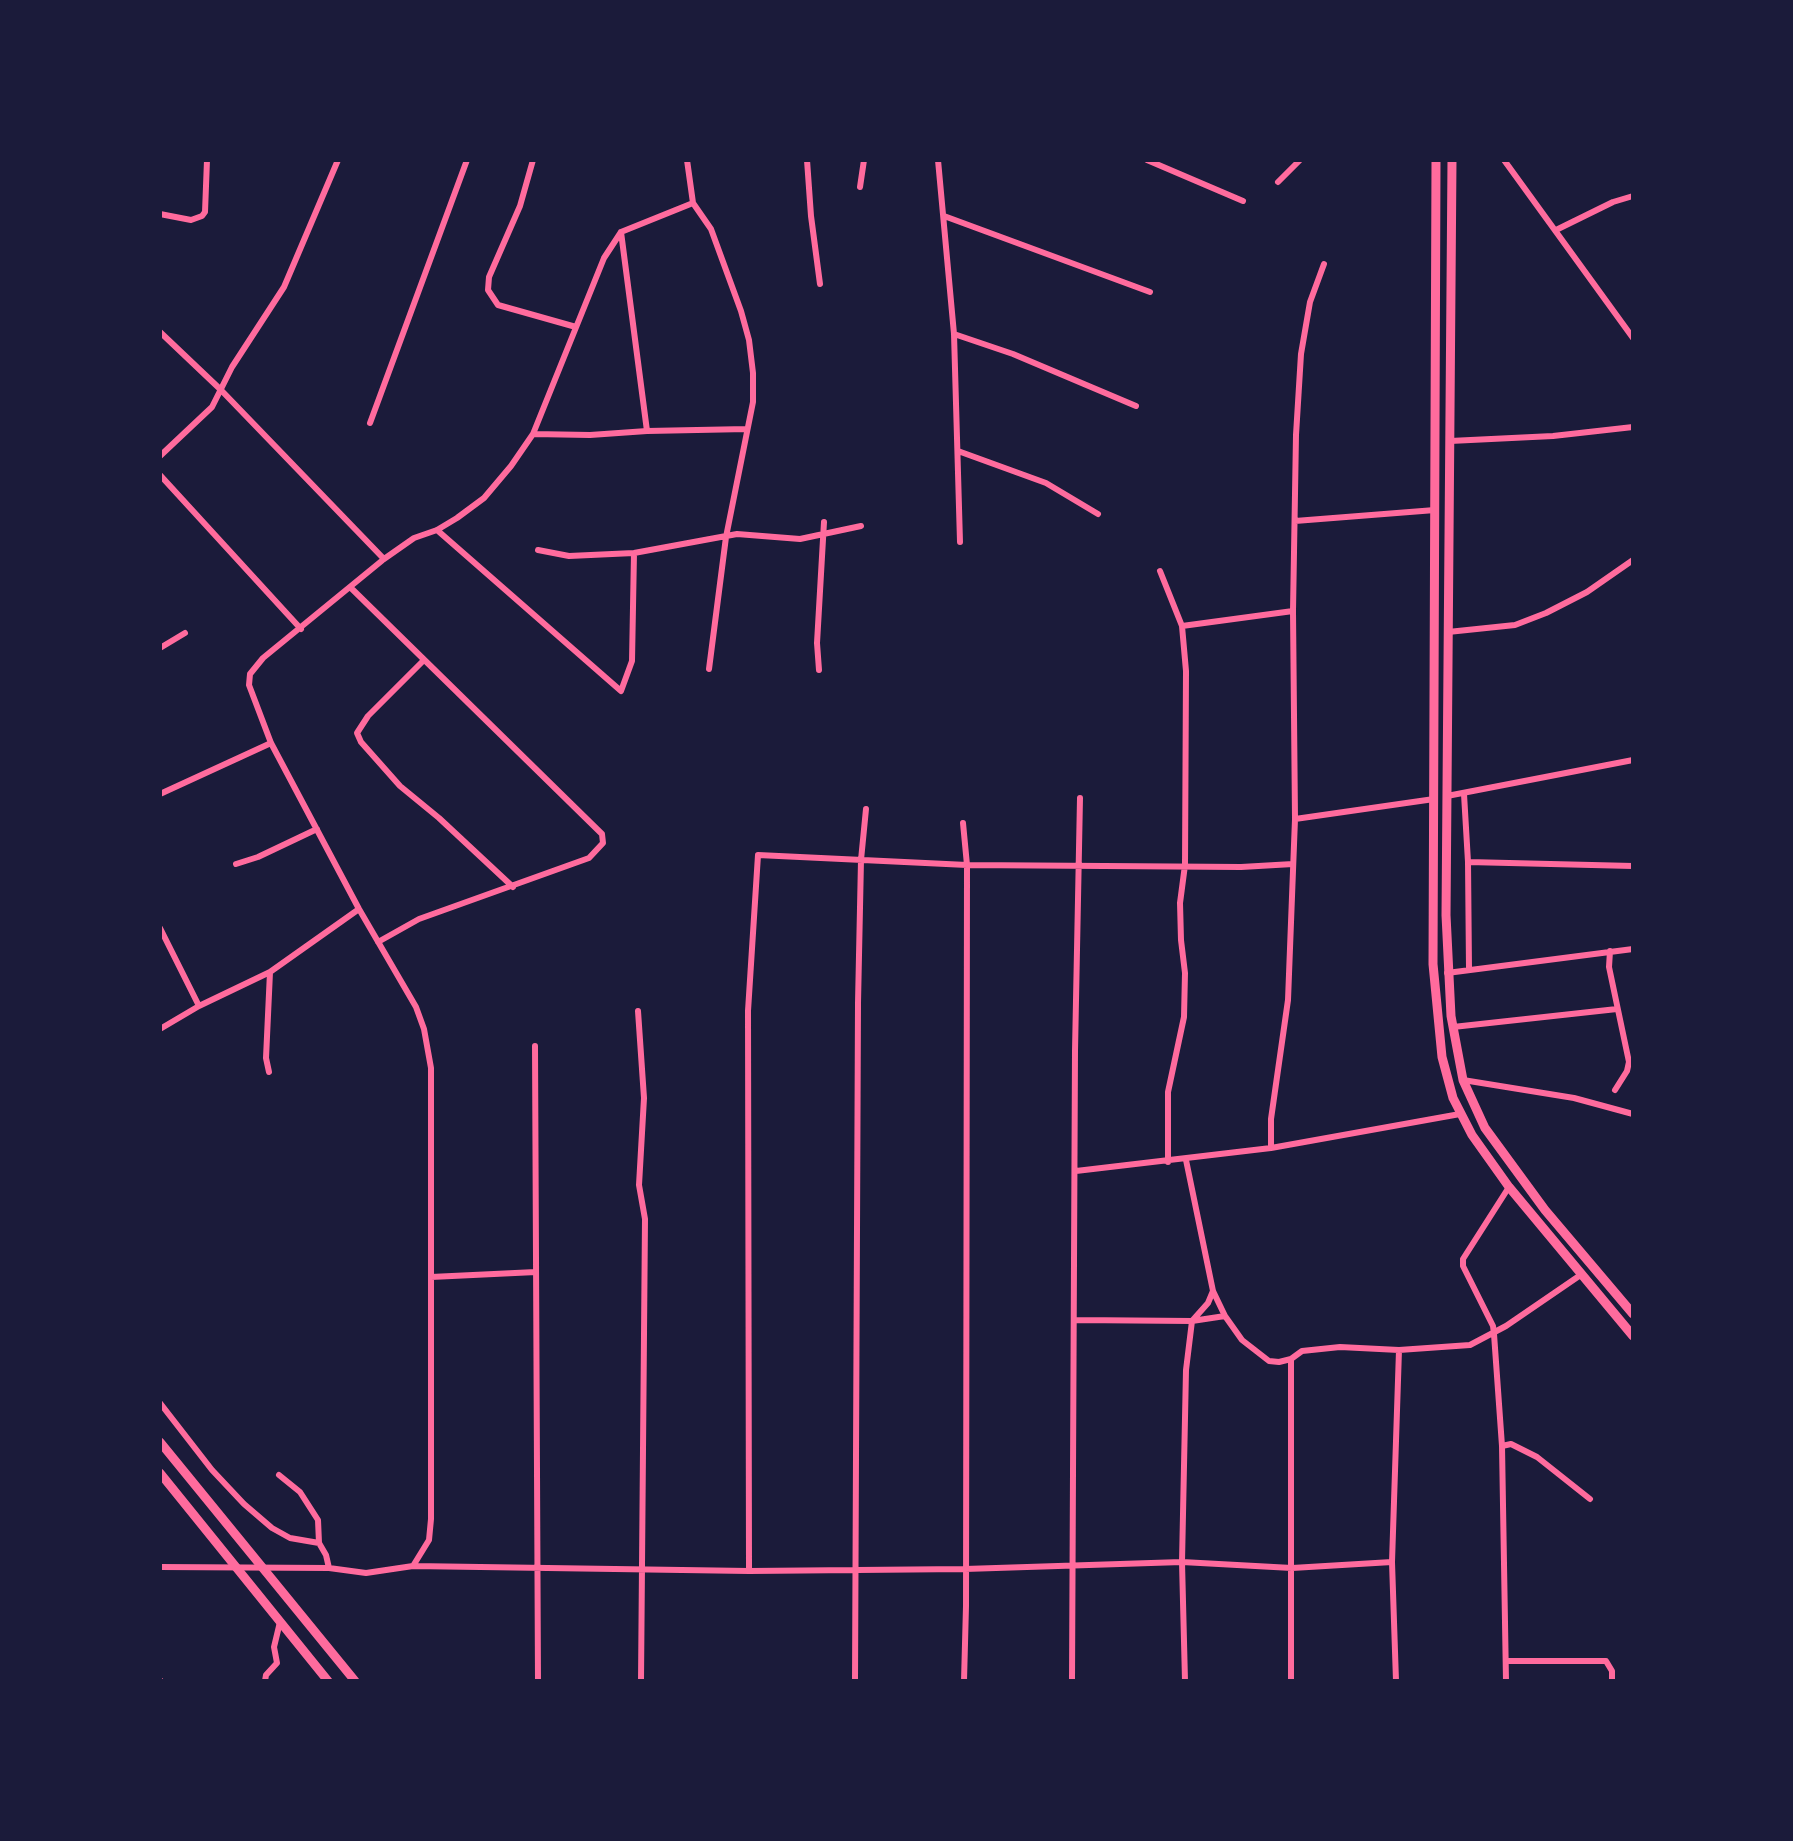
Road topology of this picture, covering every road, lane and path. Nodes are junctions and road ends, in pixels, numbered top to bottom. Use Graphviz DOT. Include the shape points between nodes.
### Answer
graph roads {
  1 [pos="207,160"];
  2 [pos="338,160"];
  3 [pos="467,160"];
  4 [pos="533,160"];
  5 [pos="687,160"];
  6 [pos="807,160"];
  7 [pos="864,160"];
  8 [pos="938,160"];
  9 [pos="1147,160"];
  10 [pos="1300,160"];
  11 [pos="1436,160"];
  12 [pos="1452,160"];
  13 [pos="1504,160"];
  14 [pos="1278,182"];
  15 [pos="860,187"];
  16 [pos="1633,196"];
  17 [pos="1243,201"];
  18 [pos="693,203"];
  19 [pos="160,214"];
  20 [pos="944,216"];
  21 [pos="1556,230"];
  22 [pos="621,232"];
  23 [pos="1324,264"];
  24 [pos="820,284"];
  25 [pos="1150,292"];
  26 [pos="576,327"];
  27 [pos="1630,327"];
  28 [pos="160,332"];
  29 [pos="954,334"];
  30 [pos="1633,338"];
  31 [pos="220,389"];
  32 [pos="1136,406"];
  33 [pos="370,423"];
  34 [pos="1633,427"];
  35 [pos="747,429"];
  36 [pos="647,431"];
  37 [pos="533,434"];
  38 [pos="1450,441"];
  39 [pos="958,451"];
  40 [pos="160,456"];
  41 [pos="160,475"];
  42 [pos="1435,510"];
  43 [pos="1098,514"];
  44 [pos="1295,521"];
  45 [pos="824,522"];
  46 [pos="861,526"];
  47 [pos="437,530"];
  48 [pos="824,535"];
  49 [pos="726,537"];
  50 [pos="960,542"];
  51 [pos="538,550"];
  52 [pos="634,553"];
  53 [pos="384,559"];
  54 [pos="1633,560"];
  55 [pos="1160,571"];
  56 [pos="350,587"];
  57 [pos="1293,611"];
  58 [pos="1182,626"];
  59 [pos="301,629"];
  60 [pos="1448,632"];
  61 [pos="185,633"];
  62 [pos="160,648"];
  63 [pos="424,660"];
  64 [pos="709,669"];
  65 [pos="819,670"];
  66 [pos="271,743"];
  67 [pos="1633,760"];
  68 [pos="160,794"];
  69 [pos="1464,794"];
  70 [pos="1447,796"];
  71 [pos="1080,798"];
  72 [pos="1434,799"];
  73 [pos="866,809"];
  74 [pos="1295,819"];
  75 [pos="963,823"];
  76 [pos="317,829"];
  77 [pos="861,860"];
  78 [pos="1468,862"];
  79 [pos="236,864"];
  80 [pos="1293,864"];
  81 [pos="967,865"];
  82 [pos="1080,865"];
  83 [pos="1185,865"];
  84 [pos="1633,866"];
  85 [pos="513,887"];
  86 [pos="359,909"];
  87 [pos="160,928"];
  88 [pos="378,942"];
  89 [pos="1633,949"];
  90 [pos="1610,951"];
  91 [pos="1469,969"];
  92 [pos="270,972"];
  93 [pos="1447,973"];
  94 [pos="199,1006"];
  95 [pos="1617,1009"];
  96 [pos="638,1011"];
  97 [pos="1453,1027"];
  98 [pos="160,1029"];
  99 [pos="535,1046"];
  100 [pos="269,1072"];
  101 [pos="1463,1080"];
  102 [pos="1615,1090"];
  103 [pos="1460,1114"];
  104 [pos="1633,1114"];
  105 [pos="1271,1148"];
  106 [pos="1186,1160"];
  107 [pos="1168,1162"];
  108 [pos="1076,1171"];
  109 [pos="1509,1187"];
  110 [pos="536,1272"];
  111 [pos="1582,1274"];
  112 [pos="431,1277"];
  113 [pos="1213,1291"];
  114 [pos="1633,1314"];
  115 [pos="1225,1316"];
  116 [pos="1075,1320"];
  117 [pos="1192,1321"];
  118 [pos="1494,1334"];
  119 [pos="1633,1336"];
  120 [pos="1399,1350"];
  121 [pos="1291,1359"];
  122 [pos="160,1403"];
  123 [pos="160,1442"];
  124 [pos="1502,1446"];
  125 [pos="160,1473"];
  126 [pos="279,1475"];
  127 [pos="1590,1499"];
  128 [pos="319,1543"];
  129 [pos="1182,1562"];
  130 [pos="1392,1562"];
  131 [pos="1072,1564"];
  132 [pos="413,1566"];
  133 [pos="160,1567"];
  134 [pos="237,1568"];
  135 [pos="263,1568"];
  136 [pos="329,1568"];
  137 [pos="857,1568"];
  138 [pos="1292,1568"];
  139 [pos="536,1569"];
  140 [pos="965,1569"];
  141 [pos="640,1570"];
  142 [pos="749,1571"];
  143 [pos="280,1621"];
  144 [pos="1506,1661"];
  145 [pos="265,1681"];
  146 [pos="328,1681"];
  147 [pos="355,1681"];
  148 [pos="538,1681"];
  149 [pos="641,1681"];
  150 [pos="855,1681"];
  151 [pos="964,1681"];
  152 [pos="1072,1681"];
  153 [pos="1185,1681"];
  154 [pos="1291,1681"];
  155 [pos="1396,1681"];
  156 [pos="1506,1681"];
  157 [pos="1612,1681"];
  1 -- 19 [label="street" via="202,216 191,220"];
  2 -- 31 [label="street" via="284,287"];
  3 -- 33 [label="street"];
  4 -- 26 [label="street" via="488,290 498,305"];
  5 -- 18 [label="street"];
  6 -- 24 [label="street"];
  7 -- 15 [label="street"];
  8 -- 20 [label="street"];
  9 -- 17 [label="street"];
  10 -- 14 [label="street"];
  11 -- 42 [label="main road"];
  12 -- 38 [label="main road"];
  13 -- 21 [label="street"];
  16 -- 21 [label="street"];
  18 -- 22 [label="street"];
  18 -- 35 [label="street" via="725,261 749,340 753,402"];
  20 -- 25 [label="street"];
  20 -- 29 [label="street"];
  21 -- 27 [label="street"];
  22 -- 26 [label="street" via="604,258"];
  22 -- 36 [label="street"];
  23 -- 44 [label="street" via="1310,302 1301,354"];
  26 -- 37 [label="street"];
  27 -- 30 [label="street"];
  28 -- 31 [label="street"];
  29 -- 32 [label="street"];
  29 -- 39 [label="street"];
  31 -- 40 [label="street" via="212,407"];
  31 -- 53 [label="street"];
  34 -- 38 [label="street"];
  35 -- 36 [label="street"];
  35 -- 49 [label="street"];
  36 -- 37 [label="street"];
  37 -- 47 [label="street" via="484,498"];
  38 -- 60 [label="main road"];
  39 -- 43 [label="street" via="1046,483"];
  39 -- 50 [label="street"];
  41 -- 59 [label="street"];
  42 -- 44 [label="street"];
  42 -- 72 [label="main road"];
  44 -- 57 [label="street"];
  45 -- 48 [label="street"];
  46 -- 48 [label="street"];
  47 -- 52 [label="street" via="621,691 632,661"];
  47 -- 53 [label="street" via="414,538"];
  48 -- 49 [label="street"];
  48 -- 65 [label="street"];
  49 -- 52 [label="street"];
  49 -- 64 [label="street"];
  51 -- 52 [label="street" via="569,556"];
  53 -- 56 [label="street"];
  54 -- 60 [label="street" via="1546,613 1515,625"];
  55 -- 58 [label="street"];
  56 -- 59 [label="street"];
  56 -- 63 [label="street"];
  57 -- 58 [label="street"];
  57 -- 74 [label="street"];
  58 -- 83 [label="street"];
  59 -- 66 [label="street" via="250,674 249,685"];
  60 -- 70 [label="main road"];
  61 -- 62 [label="street"];
  63 -- 85 [label="street" via="357,733 400,786"];
  63 -- 85 [label="street" via="602,834 601,848 589,858"];
  66 -- 68 [label="street"];
  66 -- 76 [label="street"];
  67 -- 69 [label="street"];
  69 -- 70 [label="street"];
  69 -- 78 [label="street"];
  70 -- 93 [label="main road"];
  71 -- 82 [label="street"];
  72 -- 74 [label="street"];
  72 -- 103 [label="main road" via="1436,1017"];
  73 -- 77 [label="street"];
  74 -- 80 [label="street"];
  75 -- 81 [label="street"];
  76 -- 79 [label="street"];
  76 -- 86 [label="street"];
  77 -- 81 [label="street"];
  77 -- 137 [label="street"];
  77 -- 142 [label="street" via="758,855 748,1011"];
  78 -- 84 [label="street"];
  78 -- 91 [label="street"];
  80 -- 83 [label="street"];
  80 -- 105 [label="street" via="1288,1000"];
  81 -- 82 [label="street"];
  81 -- 140 [label="street"];
  82 -- 83 [label="street"];
  82 -- 108 [label="street"];
  83 -- 107 [label="street" via="1180,903 1184,1017 1168,1092"];
  85 -- 88 [label="street" via="419,919"];
  86 -- 88 [label="street"];
  86 -- 92 [label="street"];
  87 -- 94 [label="street"];
  88 -- 112 [label="street" via="416,1007 431,1068"];
  89 -- 90 [label="street"];
  90 -- 91 [label="street"];
  90 -- 95 [label="street"];
  91 -- 93 [label="street"];
  92 -- 94 [label="street"];
  92 -- 100 [label="street"];
  93 -- 97 [label="main road"];
  94 -- 98 [label="street"];
  95 -- 97 [label="street"];
  95 -- 102 [label="street" via="1629,1062"];
  96 -- 141 [label="street" via="644,1098 639,1185 645,1219"];
  97 -- 101 [label="main road"];
  99 -- 110 [label="street"];
  101 -- 104 [label="street" via="1574,1098"];
  101 -- 114 [label="main road" via="1485,1128 1515,1171"];
  103 -- 105 [label="street"];
  103 -- 109 [label="main road"];
  105 -- 106 [label="street"];
  106 -- 107 [label="street"];
  106 -- 113 [label="street"];
  107 -- 108 [label="street"];
  108 -- 116 [label="street"];
  109 -- 111 [label="main road"];
  109 -- 118 [label="street" via="1463,1259"];
  110 -- 112 [label="street"];
  110 -- 139 [label="street"];
  111 -- 118 [label="street"];
  111 -- 119 [label="main road"];
  112 -- 132 [label="street" via="431,1519 429,1540"];
  113 -- 115 [label="street"];
  113 -- 117 [label="street"];
  115 -- 117 [label="street"];
  115 -- 121 [label="street" via="1258,1355 1269,1361"];
  116 -- 117 [label="street"];
  116 -- 131 [label="street"];
  117 -- 129 [label="street"];
  118 -- 120 [label="street" via="1470,1345"];
  118 -- 124 [label="street"];
  120 -- 121 [label="street" via="1340,1347 1302,1351"];
  120 -- 130 [label="street"];
  121 -- 138 [label="street"];
  122 -- 128 [label="street" via="244,1504 290,1538"];
  123 -- 135 [label="main road"];
  124 -- 127 [label="street" via="1511,1444 1537,1457"];
  124 -- 144 [label="street"];
  125 -- 134 [label="main road"];
  126 -- 128 [label="street" via="311,1508 318,1520"];
  128 -- 136 [label="street"];
  129 -- 131 [label="street"];
  129 -- 138 [label="street"];
  129 -- 153 [label="street"];
  130 -- 138 [label="street"];
  130 -- 155 [label="street"];
  131 -- 140 [label="street"];
  131 -- 152 [label="street"];
  132 -- 136 [label="street" via="366,1573"];
  132 -- 139 [label="street"];
  133 -- 134 [label="street"];
  134 -- 135 [label="street"];
  134 -- 143 [label="main road"];
  135 -- 136 [label="street"];
  135 -- 147 [label="main road"];
  137 -- 140 [label="street"];
  137 -- 142 [label="street"];
  137 -- 150 [label="street"];
  138 -- 154 [label="street"];
  139 -- 141 [label="street"];
  139 -- 148 [label="street"];
  140 -- 151 [label="street"];
  141 -- 142 [label="street"];
  141 -- 149 [label="street"];
  143 -- 145 [label="street" via="274,1647 277,1663"];
  143 -- 146 [label="main road"];
  144 -- 156 [label="street"];
  144 -- 157 [label="street" via="1606,1661"];
}
